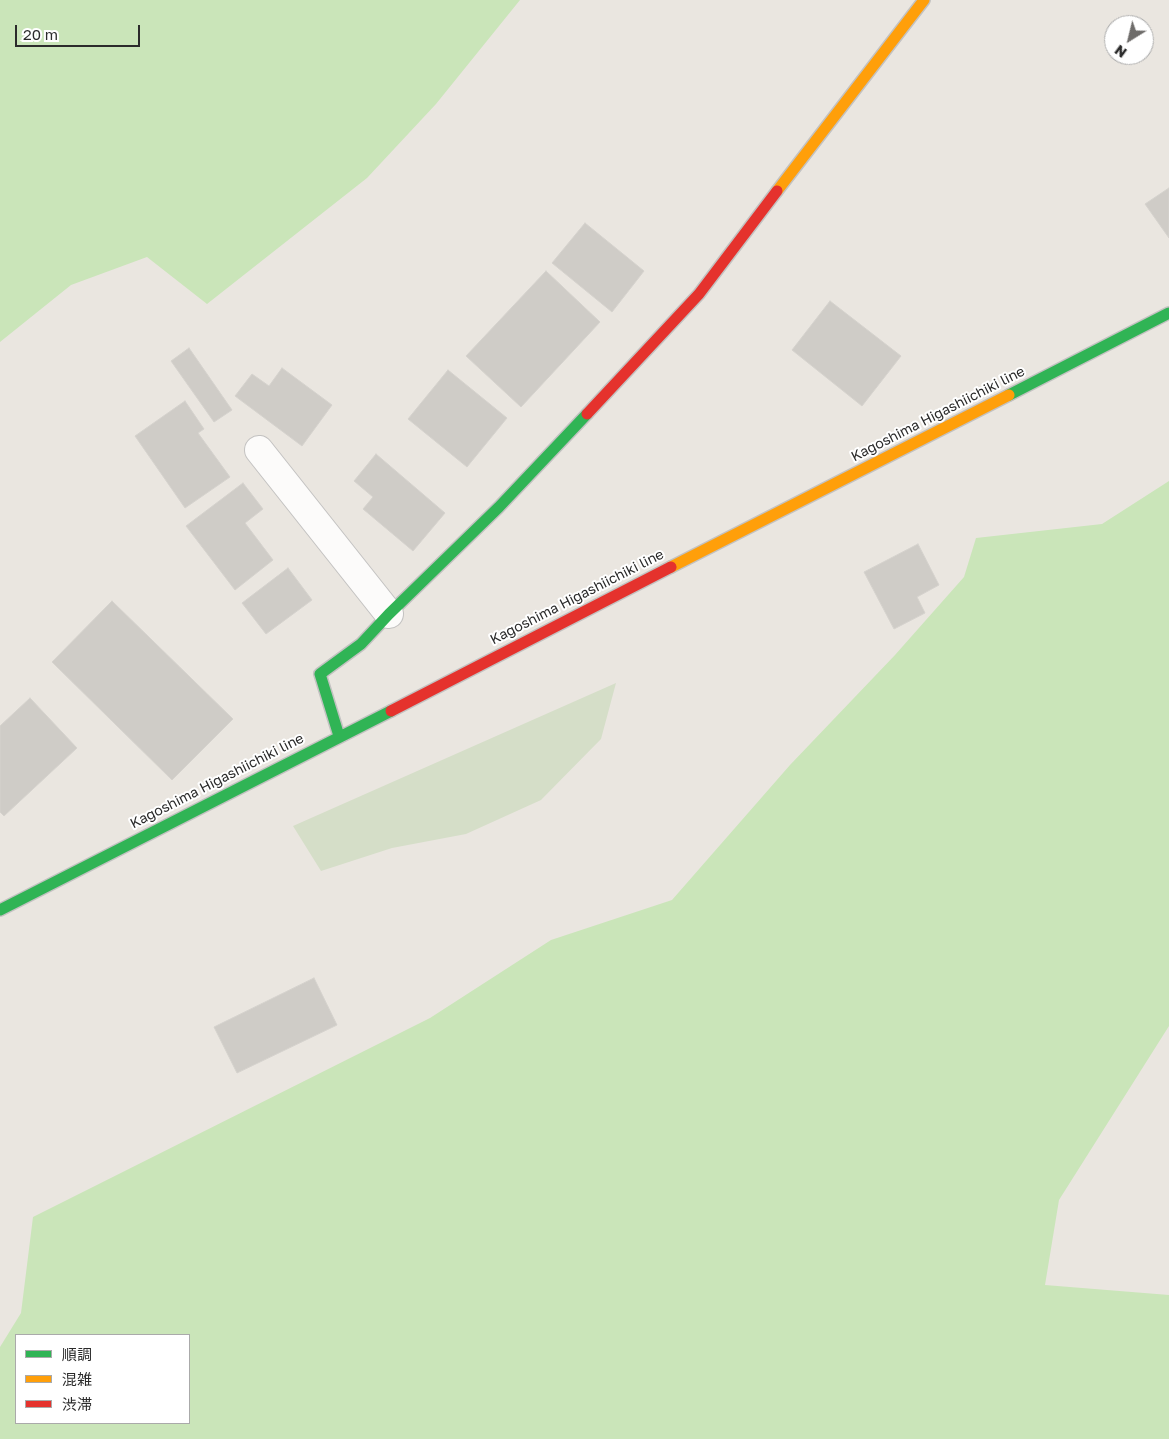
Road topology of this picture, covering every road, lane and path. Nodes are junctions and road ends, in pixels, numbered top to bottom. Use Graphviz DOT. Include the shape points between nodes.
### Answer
graph roads {
  1 [pos="924,0"];
  2 [pos="1169,313"];
  3 [pos="259,450"];
  4 [pos="389,614"];
  5 [pos="339,736"];
  6 [pos="0,910"];
  1 -- 4 [label="main road" via="699,294 499,507"];
  2 -- 5 [label="main road, Kagoshima Higashiichiki line"];
  3 -- 4 [label="street"];
  4 -- 5 [label="main road" via="361,644 320,674"];
  5 -- 6 [label="main road, Kagoshima Higashiichiki line"];
}
